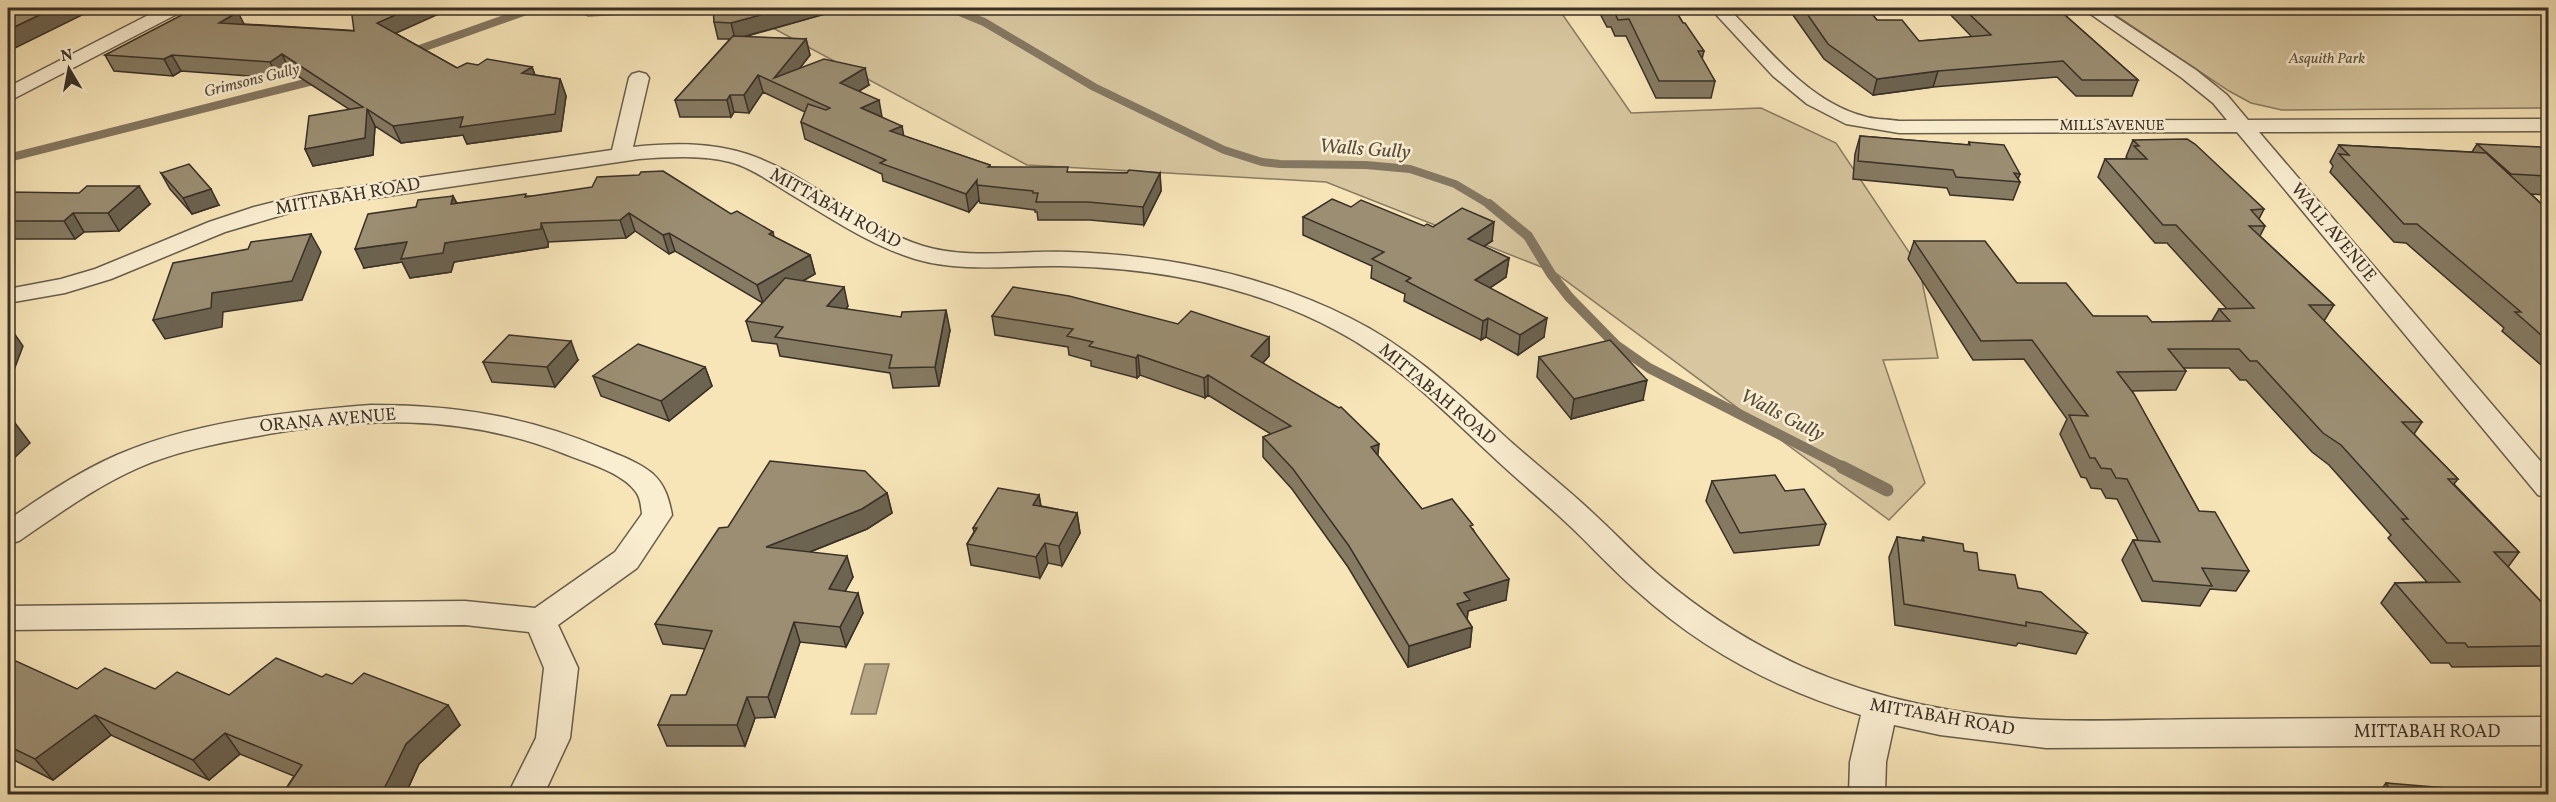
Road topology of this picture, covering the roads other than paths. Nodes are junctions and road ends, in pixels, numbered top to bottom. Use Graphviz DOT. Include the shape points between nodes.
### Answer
graph roads {
  1 [pos="175,8"];
  2 [pos="1719,8"];
  3 [pos="2091,8"];
  4 [pos="639,78"];
  5 [pos="8,94"];
  6 [pos="2548,125"];
  7 [pos="2243,126"];
  8 [pos="621,156"];
  9 [pos="8,296"];
  10 [pos="2548,488"];
  11 [pos="8,534"];
  12 [pos="8,618"];
  13 [pos="540,621"];
  14 [pos="1880,710"];
  15 [pos="2548,732"];
  16 [pos="526,795"];
  17 [pos="1867,795"];
  1 -- 5 [label="street"];
  2 -- 7 [label="street, MILLS AVENUE" via="1790,81 1828,109 1854,121 1899,127"];
  3 -- 7 [label="street, WALL AVENUE" via="2197,80"];
  4 -- 8 [label="street"];
  6 -- 7 [label="street, MILLS AVENUE"];
  7 -- 10 [label="street, WALL AVENUE"];
  8 -- 9 [label="street, MITTABAH ROAD" via="306,201 217,227 103,274 65,286"];
  8 -- 14 [label="street, MITTABAH ROAD" via="711,152 751,162 877,235 929,256 954,260 1040,258 1139,264 1202,274 1295,302 1378,344 1416,373 1658,592 1716,635 1776,669"];
  11 -- 13 [label="street, ORANA AVENUE" via="68,494 127,462 194,439 281,422 365,413 432,413 492,421 551,436 592,455 642,479 653,496 657,515 626,560"];
  12 -- 13 [label="street" via="465,613"];
  13 -- 16 [label="street" via="561,668 553,738"];
  14 -- 15 [label="street, MITTABAH ROAD" via="1993,730 2046,734"];
  14 -- 17 [label="street" via="1869,757"];
}
